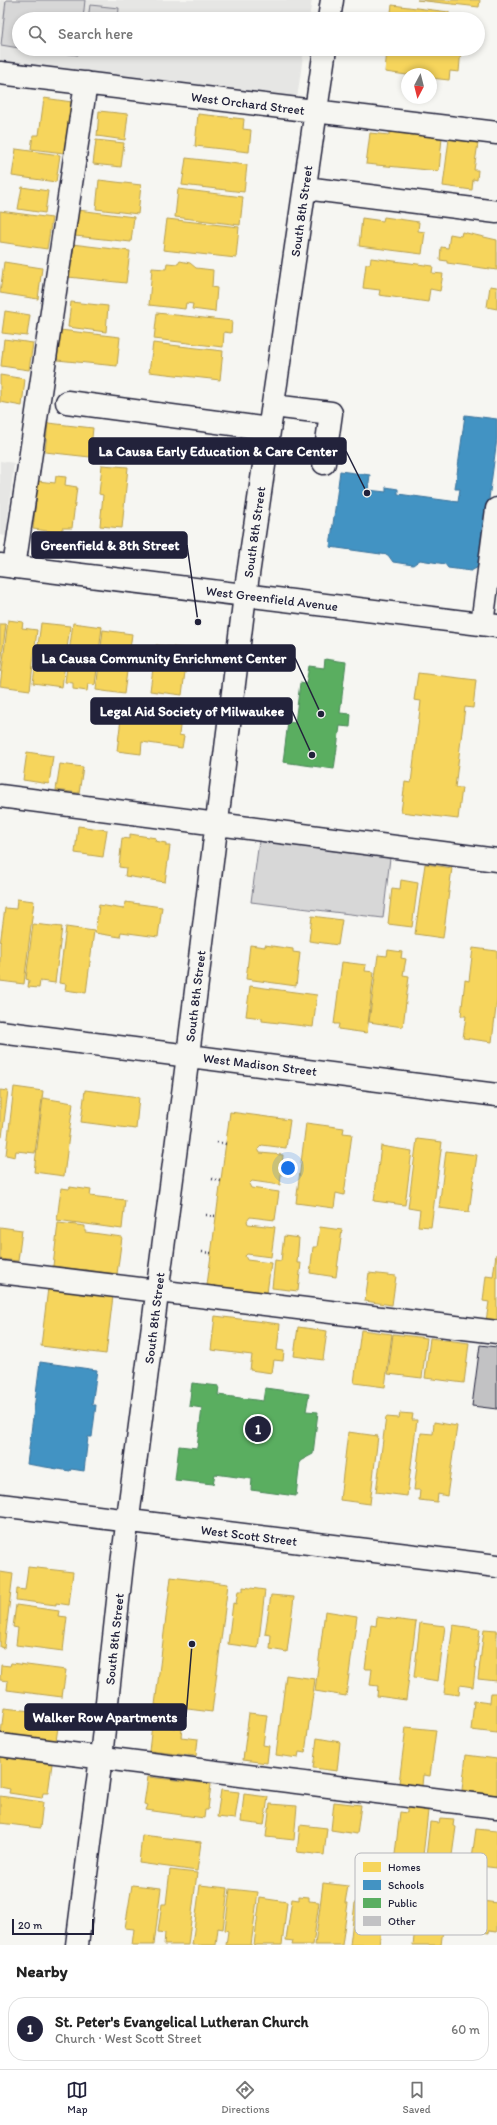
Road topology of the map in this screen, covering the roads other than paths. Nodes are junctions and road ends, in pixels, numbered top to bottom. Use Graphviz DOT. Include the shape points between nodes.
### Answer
graph roads {
  1 [pos="332,0"];
  2 [pos="330,12"];
  3 [pos="324,56"];
  4 [pos="0,73"];
  5 [pos="86,83"];
  6 [pos="316,111"];
  7 [pos="497,133"];
  8 [pos="305,188"];
  9 [pos="497,212"];
  10 [pos="67,402"];
  11 [pos="272,406"];
  12 [pos="269,429"];
  13 [pos="324,464"];
  14 [pos="497,509"];
  15 [pos="7,566"];
  16 [pos="245,595"];
  17 [pos="489,625"];
  18 [pos="0,796"];
  19 [pos="217,822"];
  20 [pos="497,860"];
  21 [pos="0,1032"];
  22 [pos="188,1055"];
  23 [pos="497,1095"];
  24 [pos="0,1272"];
  25 [pos="157,1291"];
  26 [pos="497,1332"];
  27 [pos="0,1505"];
  28 [pos="128,1521"];
  29 [pos="497,1566"];
  30 [pos="0,1745"];
  31 [pos="101,1757"];
  32 [pos="497,1807"];
  33 [pos="77,1945"];
  1 -- 2 [label="street"];
  3 -- 6 [label="street, South 8th Street"];
  4 -- 5 [label="street, West Orchard Street"];
  5 -- 6 [label="street, West Orchard Street"];
  5 -- 15 [label="street"];
  6 -- 7 [label="street, West Orchard Street"];
  6 -- 8 [label="street, South 8th Street"];
  8 -- 9 [label="street"];
  8 -- 11 [label="street, South 8th Street"];
  10 -- 12 [label="street"];
  11 -- 12 [label="street, South 8th Street"];
  11 -- 13 [label="street" via="331,413"];
  12 -- 16 [label="street, South 8th Street"];
  14 -- 17 [label="street"];
  15 -- 16 [label="street, West Greenfield Avenue"];
  16 -- 17 [label="street, West Greenfield Avenue"];
  16 -- 19 [label="street, South 8th Street"];
  18 -- 19 [label="street"];
  19 -- 20 [label="street"];
  19 -- 22 [label="street, South 8th Street"];
  21 -- 22 [label="street, West Madison Street"];
  22 -- 23 [label="street, West Madison Street"];
  22 -- 25 [label="street, South 8th Street"];
  24 -- 25 [label="street"];
  25 -- 26 [label="street"];
  25 -- 28 [label="street, South 8th Street"];
  27 -- 28 [label="street, West Scott Street"];
  28 -- 29 [label="street, West Scott Street"];
  28 -- 31 [label="street, South 8th Street"];
  30 -- 31 [label="street"];
  31 -- 32 [label="street"];
  31 -- 33 [label="street, South 8th Street"];
}
